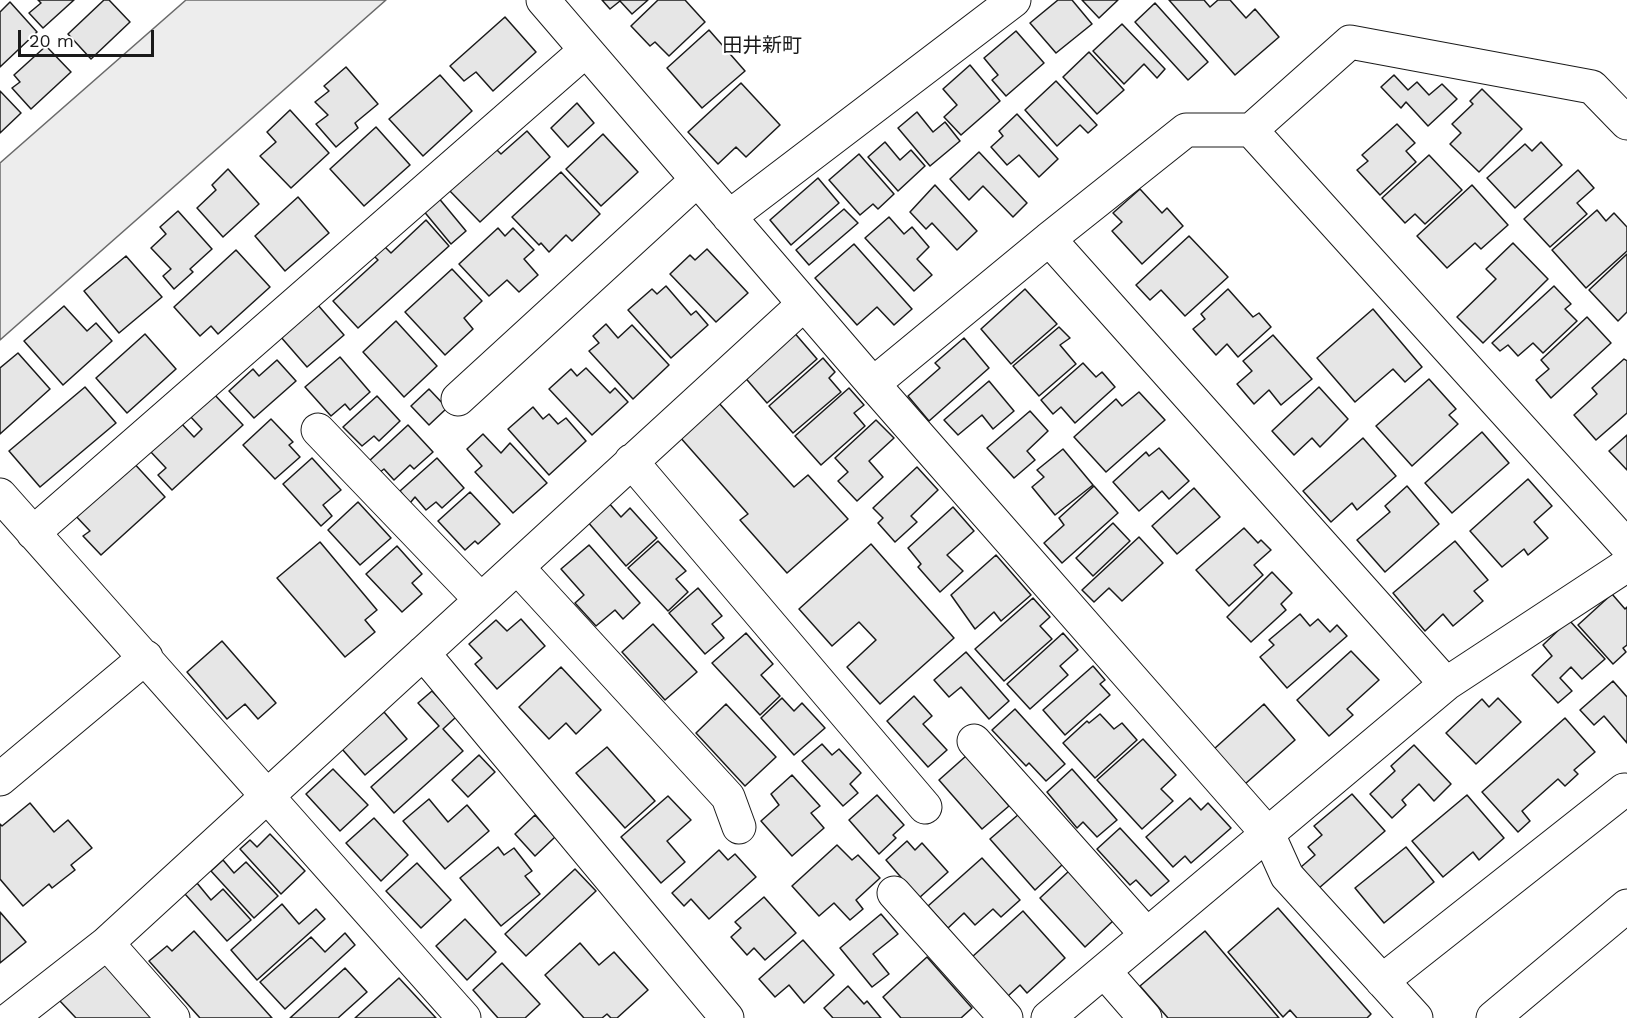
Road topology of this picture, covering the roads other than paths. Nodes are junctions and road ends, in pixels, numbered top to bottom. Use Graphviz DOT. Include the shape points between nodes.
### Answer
graph roads {
  1 [pos="543,0"];
  2 [pos="1014,0"];
  3 [pos="585,51"];
  4 [pos="1627,123"];
  5 [pos="1251,130"];
  6 [pos="697,180"];
  7 [pos="729,217"];
  8 [pos="1049,239"];
  9 [pos="804,304"];
  10 [pos="873,384"];
  11 [pos="458,399"];
  12 [pos="318,430"];
  13 [pos="632,461"];
  14 [pos="0,495"];
  15 [pos="33,533"];
  16 [pos="1627,546"];
  17 [pos="1627,565"];
  18 [pos="517,567"];
  19 [pos="481,600"];
  20 [pos="423,653"];
  21 [pos="146,657"];
  22 [pos="1446,684"];
  23 [pos="975,741"];
  24 [pos="0,780"];
  25 [pos="1624,790"];
  26 [pos="267,796"];
  27 [pos="925,807"];
  28 [pos="739,827"];
  29 [pos="1268,834"];
  30 [pos="894,893"];
  31 [pos="1627,906"];
  32 [pos="1147,935"];
  33 [pos="107,943"];
  34 [pos="1104,971"];
  35 [pos="1382,981"];
  36 [pos="32,1013"];
  37 [pos="173,1018"];
  38 [pos="464,1018"];
  39 [pos="727,1018"];
  40 [pos="1006,1018"];
  41 [pos="1048,1018"];
  42 [pos="1145,1018"];
  43 [pos="1416,1018"];
  44 [pos="1493,1018"];
  1 -- 3 [label="street"];
  2 -- 7 [label="street"];
  3 -- 6 [label="street"];
  3 -- 15 [label="street"];
  4 -- 5 [label="street" via="1592,87 1350,42"];
  5 -- 8 [label="street" via="1186,130"];
  5 -- 16 [label="street"];
  6 -- 7 [label="street"];
  6 -- 11 [label="street"];
  7 -- 9 [label="street"];
  8 -- 10 [label="street"];
  8 -- 22 [label="street"];
  9 -- 10 [label="street"];
  9 -- 13 [label="street"];
  10 -- 29 [label="street"];
  12 -- 19 [label="street"];
  13 -- 18 [label="street"];
  13 -- 27 [label="street"];
  14 -- 15 [label="street"];
  15 -- 21 [label="street"];
  17 -- 22 [label="street"];
  18 -- 19 [label="street"];
  18 -- 28 [label="street" via="728,797"];
  19 -- 20 [label="street"];
  20 -- 26 [label="street"];
  20 -- 39 [label="street"];
  21 -- 24 [label="street"];
  21 -- 26 [label="street"];
  22 -- 29 [label="street"];
  23 -- 32 [label="street"];
  25 -- 35 [label="street"];
  26 -- 33 [label="street"];
  26 -- 38 [label="street"];
  29 -- 32 [label="street"];
  29 -- 35 [label="street" via="1287,876"];
  30 -- 40 [label="street"];
  31 -- 44 [label="street"];
  32 -- 34 [label="street"];
  33 -- 36 [label="street"];
  33 -- 37 [label="street"];
  34 -- 41 [label="street"];
  34 -- 42 [label="street"];
  35 -- 43 [label="street"];
}
